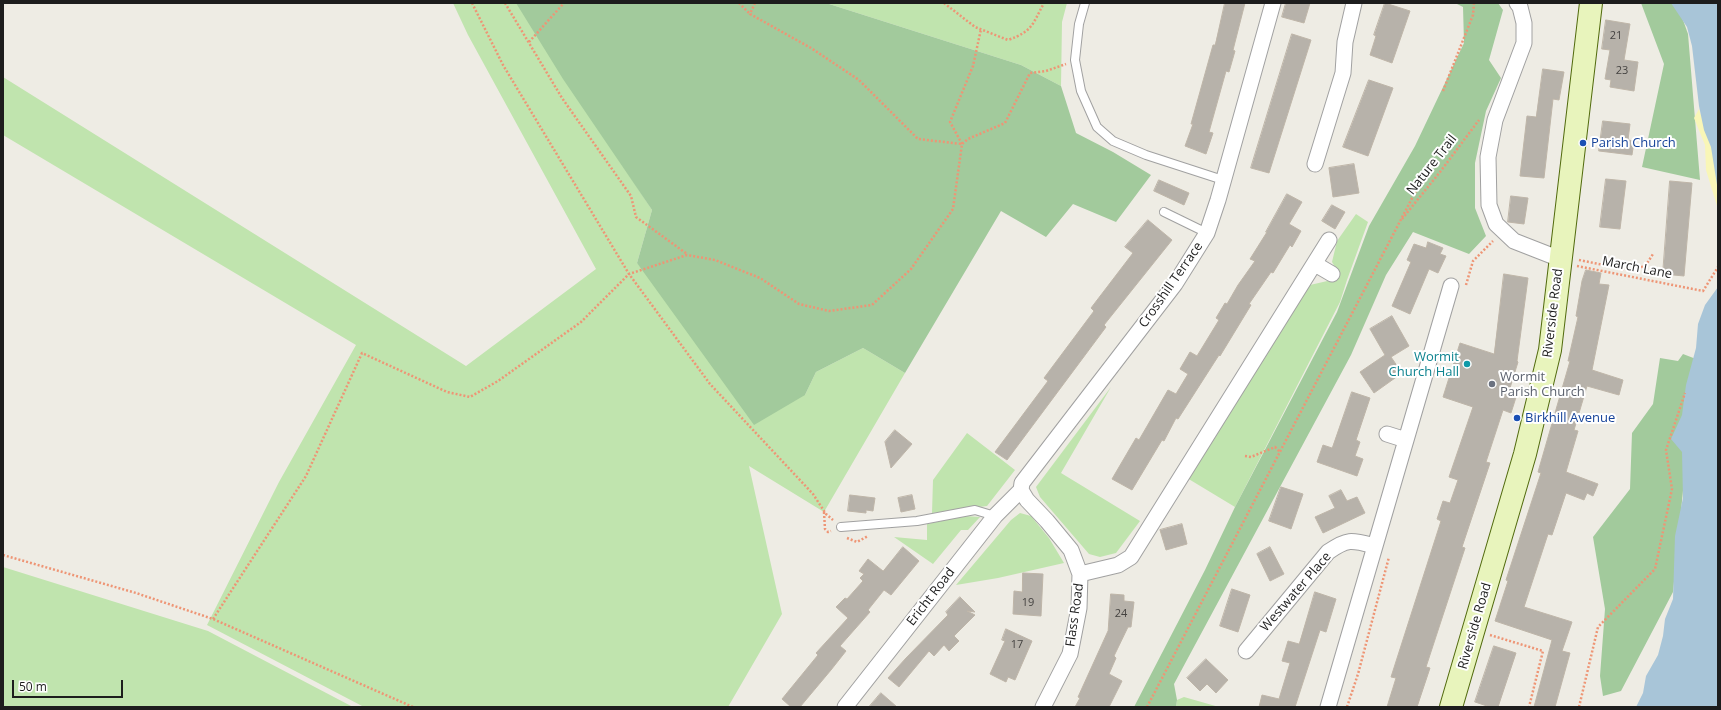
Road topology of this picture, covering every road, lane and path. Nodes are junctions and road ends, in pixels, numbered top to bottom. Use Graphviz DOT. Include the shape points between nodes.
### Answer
graph roads {
  1 [pos="472,3"];
  2 [pos="505,3"];
  3 [pos="564,3"];
  4 [pos="739,3"];
  5 [pos="755,3"];
  6 [pos="944,3"];
  7 [pos="1044,3"];
  8 [pos="1085,3"];
  9 [pos="1273,3"];
  10 [pos="1354,3"];
  11 [pos="1474,3"];
  12 [pos="1516,3"];
  13 [pos="1591,3"];
  14 [pos="750,14"];
  15 [pos="981,30"];
  16 [pos="529,42"];
  17 [pos="1075,60"];
  18 [pos="1443,91"];
  19 [pos="1480,118"];
  20 [pos="962,144"];
  21 [pos="1315,164"];
  22 [pos="1223,180"];
  23 [pos="1421,181"];
  24 [pos="1164,212"];
  25 [pos="1398,224"];
  26 [pos="1503,231"];
  27 [pos="1207,233"];
  28 [pos="1329,240"];
  29 [pos="1653,254"];
  30 [pos="687,255"];
  31 [pos="1560,261"];
  32 [pos="1315,264"];
  33 [pos="1718,267"];
  34 [pos="629,274"];
  35 [pos="1332,274"];
  36 [pos="1458,289"];
  37 [pos="1685,393"];
  38 [pos="1387,434"];
  39 [pos="1406,440"];
  40 [pos="1280,452"];
  41 [pos="1245,456"];
  42 [pos="1021,490"];
  43 [pos="995,516"];
  44 [pos="841,527"];
  45 [pos="1375,546"];
  46 [pos="1391,550"];
  47 [pos="3,555"];
  48 [pos="1080,574"];
  49 [pos="213,619"];
  50 [pos="1474,630"];
  51 [pos="1246,651"];
  52 [pos="413,707"];
  53 [pos="845,707"];
  54 [pos="1043,707"];
  55 [pos="1148,707"];
  56 [pos="1328,707"];
  57 [pos="1347,707"];
  58 [pos="1451,707"];
  59 [pos="1529,707"];
  60 [pos="1579,707"];
  1 -- 34 [label="path" via="503,65"];
  2 -- 16 [label="path"];
  3 -- 16 [label="path"];
  4 -- 14 [label="path"];
  5 -- 14 [label="path"];
  6 -- 15 [label="path"];
  7 -- 15 [label="path" via="1031,28 1024,34 1008,40"];
  8 -- 17 [label="lane" via="1079,24"];
  9 -- 22 [label="street, Crosshill Terrace"];
  10 -- 21 [label="street" via="1345,42 1343,73"];
  11 -- 18 [label="path" via="1473,15"];
  12 -- 26 [label="street" via="1520,7 1524,23 1524,43 1495,120 1488,157 1488,205 1496,224"];
  13 -- 31 [label="main road, Riverside Road"];
  14 -- 20 [label="path" via="811,48 859,80 918,139"];
  15 -- 20 [label="path" via="973,66 950,122"];
  16 -- 30 [label="path" via="562,98 631,196 636,217"];
  17 -- 20 [label="path" via="1046,71 1030,73 1005,123"];
  17 -- 22 [label="lane" via="1081,91 1098,126 1113,141 1146,155"];
  19 -- 25 [label="path, Nature Trail"];
  20 -- 30 [label="path" via="953,209 911,269 872,305 829,311 799,304 760,278 715,260"];
  22 -- 27 [label="street, Crosshill Terrace"];
  23 -- 25 [label="path"];
  24 -- 27 [label="lane"];
  25 -- 40 [label="path"];
  26 -- 31 [label="street" via="1514,241"];
  26 -- 36 [label="path" via="1473,261"];
  27 -- 42 [label="street, Crosshill Terrace" via="1174,284 1022,483"];
  28 -- 32 [label="street"];
  29 -- 31 [label="path" via="1646,265 1633,271 1574,259"];
  30 -- 34 [label="path"];
  31 -- 33 [label="path, March Lane" via="1704,291"];
  31 -- 50 [label="main road, Riverside Road" via="1548,358 1525,454"];
  32 -- 35 [label="street"];
  32 -- 48 [label="street" via="1131,557 1118,565"];
  34 -- 44 [label="path" via="710,384 813,494 826,514"];
  34 -- 49 [label="path" via="582,322 498,381 470,397 446,392 362,353 306,476"];
  36 -- 39 [label="street"];
  37 -- 60 [label="path" via="1666,450 1672,489 1655,569 1598,627"];
  38 -- 39 [label="street"];
  39 -- 45 [label="street"];
  40 -- 41 [label="path" via="1275,447 1251,457"];
  40 -- 55 [label="path"];
  42 -- 43 [label="street, Ericht Road"];
  42 -- 48 [label="street, Flass Road" via="1071,550"];
  43 -- 44 [label="lane" via="975,510 917,521"];
  43 -- 53 [label="street, Ericht Road"];
  45 -- 51 [label="street, Westwater Place" via="1355,541 1341,543 1328,552"];
  45 -- 56 [label="street"];
  46 -- 57 [label="path"];
  47 -- 49 [label="path" via="136,593"];
  48 -- 54 [label="street, Flass Road" via="1079,608 1070,654"];
  49 -- 52 [label="path"];
  50 -- 58 [label="main road, Riverside Road"];
  50 -- 59 [label="path" via="1544,651"];
}
